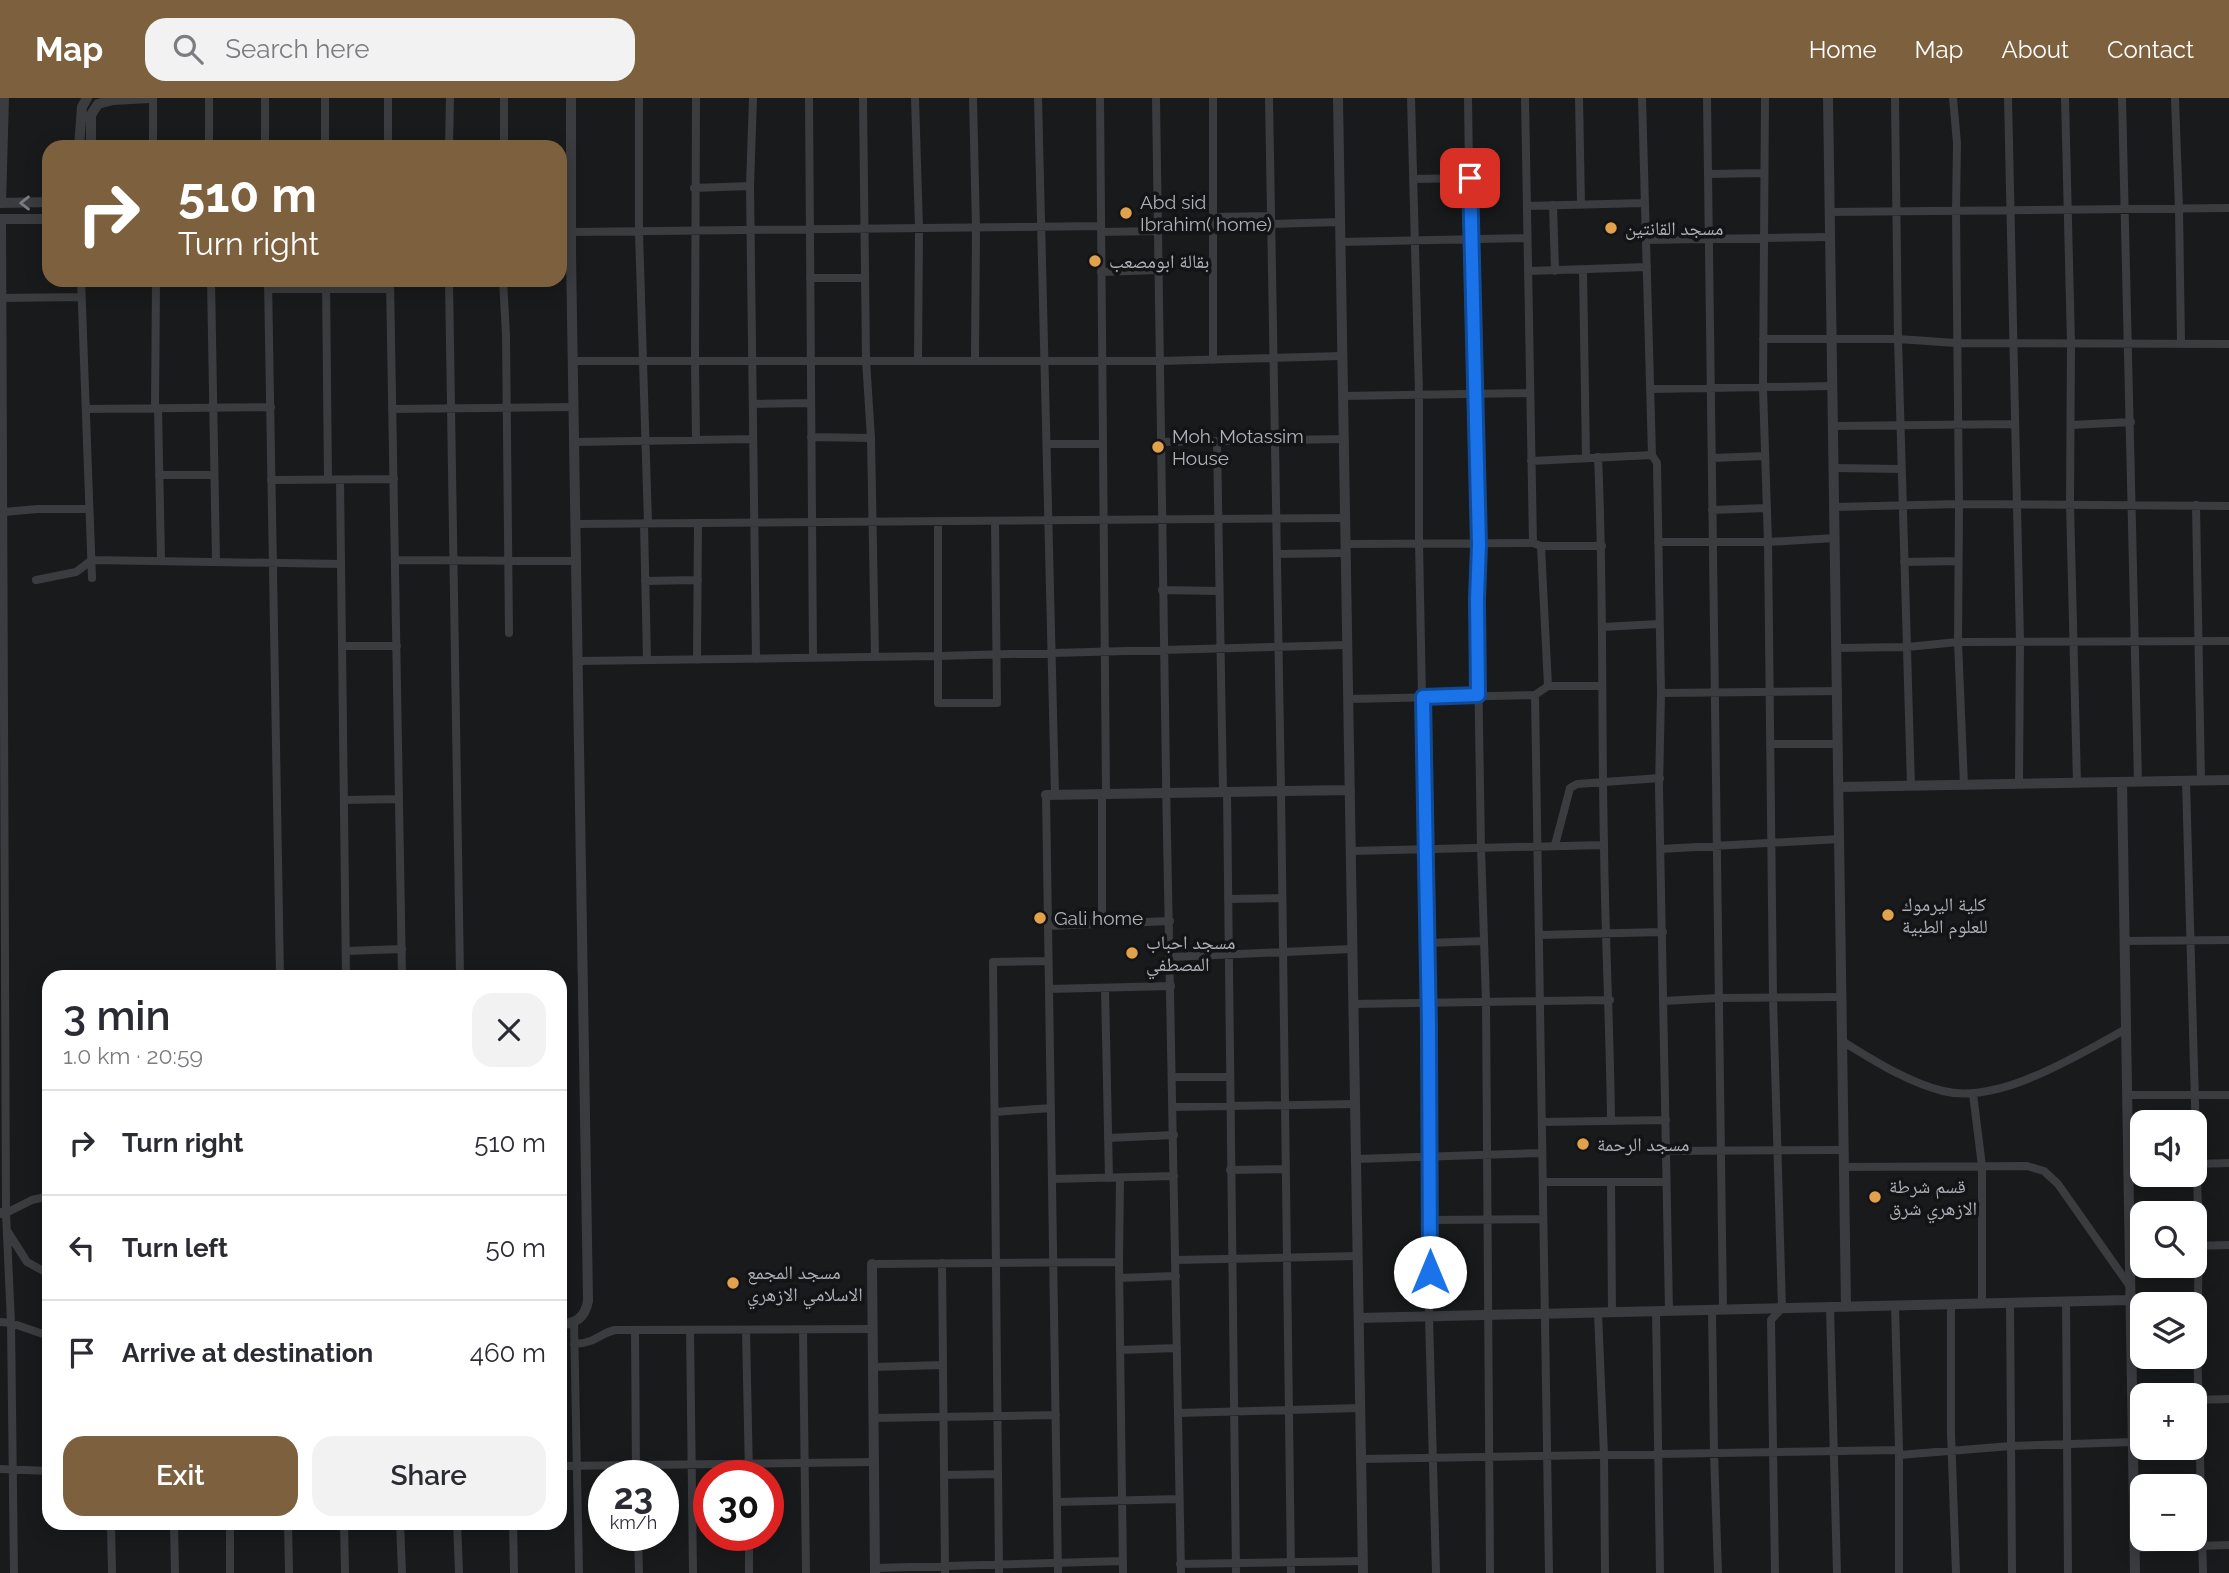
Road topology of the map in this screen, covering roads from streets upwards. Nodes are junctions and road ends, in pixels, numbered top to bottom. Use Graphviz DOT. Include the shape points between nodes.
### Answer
graph roads {
  1 [pos="87,98"];
  2 [pos="151,98"];
  3 [pos="209,98"];
  4 [pos="265,98"];
  5 [pos="325,98"];
  6 [pos="388,98"];
  7 [pos="450,98"];
  8 [pos="504,98"];
  9 [pos="571,98"];
  10 [pos="639,98"];
  11 [pos="696,98"];
  12 [pos="753,98"];
  13 [pos="809,98"];
  14 [pos="863,98"];
  15 [pos="915,98"];
  16 [pos="973,98"];
  17 [pos="1038,98"];
  18 [pos="1100,98"];
  19 [pos="1156,98"];
  20 [pos="1213,98"];
  21 [pos="1269,98"];
  22 [pos="1338,98"];
  23 [pos="1411,98"];
  24 [pos="1468,98"];
  25 [pos="1525,98"];
  26 [pos="1579,98"];
  27 [pos="1642,98"];
  28 [pos="1707,98"];
  29 [pos="1765,98"];
  30 [pos="1828,98"];
  31 [pos="1895,98"];
  32 [pos="1952,98"];
  33 [pos="2008,98"];
  34 [pos="2065,98"];
  35 [pos="2122,98"];
  36 [pos="2175,98"];
  37 [pos="3,106"];
  38 [pos="80,140"];
  39 [pos="91,140"];
  40 [pos="153,140"];
  41 [pos="209,140"];
  42 [pos="265,140"];
  43 [pos="325,140"];
  44 [pos="388,140"];
  45 [pos="449,140"];
  46 [pos="504,140"];
  47 [pos="1763,173"];
  48 [pos="1709,174"];
  49 [pos="1414,178"];
  50 [pos="1470,178"];
  51 [pos="750,186"];
  52 [pos="694,188"];
  53 [pos="42,202"];
  54 [pos="1,203"];
  55 [pos="1645,203"];
  56 [pos="1581,204"];
  57 [pos="1553,205"];
  58 [pos="1527,206"];
  59 [pos="2229,208"];
  60 [pos="2123,209"];
  61 [pos="2179,209"];
  62 [pos="2010,210"];
  63 [pos="2068,210"];
  64 [pos="1897,211"];
  65 [pos="1956,211"];
  66 [pos="1831,212"];
  67 [pos="1,219"];
  68 [pos="42,219"];
  69 [pos="1213,220"];
  70 [pos="1271,220"];
  71 [pos="1340,222"];
  72 [pos="1041,227"];
  73 [pos="919,228"];
  74 [pos="976,228"];
  75 [pos="1157,228"];
  76 [pos="863,229"];
  77 [pos="1101,229"];
  78 [pos="750,230"];
  79 [pos="809,230"];
  80 [pos="695,231"];
  81 [pos="571,232"];
  82 [pos="639,232"];
  83 [pos="1831,237"];
  84 [pos="1527,238"];
  85 [pos="1470,239"];
  86 [pos="1764,239"];
  87 [pos="1415,240"];
  88 [pos="1646,240"];
  89 [pos="1709,240"];
  90 [pos="1340,242"];
  91 [pos="567,247"];
  92 [pos="1647,267"];
  93 [pos="1158,270"];
  94 [pos="1583,270"];
  95 [pos="1528,271"];
  96 [pos="1555,271"];
  97 [pos="1101,272"];
  98 [pos="810,278"];
  99 [pos="864,278"];
  100 [pos="567,279"];
  101 [pos="80,287"];
  102 [pos="156,287"];
  103 [pos="211,287"];
  104 [pos="268,287"];
  105 [pos="326,287"];
  106 [pos="390,287"];
  107 [pos="449,287"];
  108 [pos="503,287"];
  109 [pos="81,297"];
  110 [pos="2,298"];
  111 [pos="1,324"];
  112 [pos="1763,339"];
  113 [pos="1833,339"];
  114 [pos="1898,339"];
  115 [pos="1956,342"];
  116 [pos="2128,342"];
  117 [pos="2014,343"];
  118 [pos="2071,343"];
  119 [pos="2180,343"];
  120 [pos="2229,344"];
  121 [pos="1342,356"];
  122 [pos="1273,358"];
  123 [pos="695,360"];
  124 [pos="752,360"];
  125 [pos="810,360"];
  126 [pos="866,360"];
  127 [pos="918,360"];
  128 [pos="975,360"];
  129 [pos="1045,360"];
  130 [pos="1213,360"];
  131 [pos="574,361"];
  132 [pos="643,361"];
  133 [pos="1102,361"];
  134 [pos="1159,361"];
  135 [pos="1,383"];
  136 [pos="1833,386"];
  137 [pos="1650,389"];
  138 [pos="1711,389"];
  139 [pos="1763,389"];
  140 [pos="1474,393"];
  141 [pos="1530,393"];
  142 [pos="1419,394"];
  143 [pos="1343,396"];
  144 [pos="811,403"];
  145 [pos="753,404"];
  146 [pos="214,407"];
  147 [pos="271,407"];
  148 [pos="507,407"];
  149 [pos="574,407"];
  150 [pos="157,408"];
  151 [pos="86,409"];
  152 [pos="392,409"];
  153 [pos="451,409"];
  154 [pos="2131,422"];
  155 [pos="1957,424"];
  156 [pos="2015,424"];
  157 [pos="1900,425"];
  158 [pos="2071,425"];
  159 [pos="1834,426"];
  160 [pos="811,437"];
  161 [pos="871,438"];
  162 [pos="753,439"];
  163 [pos="1344,439"];
  164 [pos="696,440"];
  165 [pos="645,441"];
  166 [pos="1217,441"];
  167 [pos="1275,441"];
  168 [pos="574,442"];
  169 [pos="1160,442"];
  170 [pos="1103,443"];
  171 [pos="1047,444"];
  172 [pos="1652,455"];
  173 [pos="1765,456"];
  174 [pos="1598,457"];
  175 [pos="1587,458"];
  176 [pos="1713,458"];
  177 [pos="1531,461"];
  178 [pos="1835,468"];
  179 [pos="1901,469"];
  180 [pos="2,472"];
  181 [pos="159,475"];
  182 [pos="214,475"];
  183 [pos="394,479"];
  184 [pos="271,480"];
  185 [pos="328,480"];
  186 [pos="340,480"];
  187 [pos="2070,503"];
  188 [pos="1959,504"];
  189 [pos="2016,504"];
  190 [pos="2196,505"];
  191 [pos="1902,506"];
  192 [pos="2132,506"];
  193 [pos="2229,506"];
  194 [pos="1835,507"];
  195 [pos="89,509"];
  196 [pos="1767,509"];
  197 [pos="1712,510"];
  198 [pos="4,512"];
  199 [pos="1345,518"];
  200 [pos="1218,519"];
  201 [pos="1276,519"];
  202 [pos="1048,520"];
  203 [pos="1103,520"];
  204 [pos="1161,520"];
  205 [pos="938,521"];
  206 [pos="995,521"];
  207 [pos="811,522"];
  208 [pos="873,522"];
  209 [pos="646,523"];
  210 [pos="698,523"];
  211 [pos="754,523"];
  212 [pos="575,524"];
  213 [pos="1836,538"];
  214 [pos="1658,542"];
  215 [pos="1712,542"];
  216 [pos="1768,542"];
  217 [pos="1419,543"];
  218 [pos="1479,545"];
  219 [pos="1537,545"];
  220 [pos="1602,546"];
  221 [pos="1346,548"];
  222 [pos="1277,554"];
  223 [pos="92,560"];
  224 [pos="161,560"];
  225 [pos="395,560"];
  226 [pos="453,560"];
  227 [pos="509,561"];
  228 [pos="575,561"];
  229 [pos="1958,561"];
  230 [pos="216,562"];
  231 [pos="1904,562"];
  232 [pos="273,563"];
  233 [pos="341,564"];
  234 [pos="92,578"];
  235 [pos="36,580"];
  236 [pos="698,580"];
  237 [pos="645,581"];
  238 [pos="1162,590"];
  239 [pos="1219,591"];
  240 [pos="1660,624"];
  241 [pos="1602,627"];
  242 [pos="509,633"];
  243 [pos="2133,641"];
  244 [pos="2229,641"];
  245 [pos="1958,642"];
  246 [pos="2020,642"];
  247 [pos="2073,642"];
  248 [pos="2197,642"];
  249 [pos="1347,645"];
  250 [pos="342,646"];
  251 [pos="397,646"];
  252 [pos="1907,647"];
  253 [pos="1279,648"];
  254 [pos="1837,648"];
  255 [pos="1220,649"];
  256 [pos="1162,650"];
  257 [pos="1104,651"];
  258 [pos="1052,653"];
  259 [pos="996,655"];
  260 [pos="938,656"];
  261 [pos="875,657"];
  262 [pos="813,658"];
  263 [pos="756,659"];
  264 [pos="647,660"];
  265 [pos="697,660"];
  266 [pos="577,661"];
  267 [pos="1602,686"];
  268 [pos="1548,687"];
  269 [pos="1838,691"];
  270 [pos="1714,692"];
  271 [pos="1770,692"];
  272 [pos="1661,693"];
  273 [pos="1478,695"];
  274 [pos="1535,695"];
  275 [pos="1423,697"];
  276 [pos="1348,699"];
  277 [pos="1770,744"];
  278 [pos="1838,744"];
  279 [pos="1660,778"];
  280 [pos="2229,780"];
  281 [pos="1603,781"];
  282 [pos="2201,781"];
  283 [pos="2122,782"];
  284 [pos="2138,782"];
  285 [pos="2186,782"];
  286 [pos="2077,783"];
  287 [pos="2019,784"];
  288 [pos="1964,785"];
  289 [pos="1911,786"];
  290 [pos="1839,787"];
  291 [pos="1350,790"];
  292 [pos="1225,792"];
  293 [pos="1281,792"];
  294 [pos="1168,793"];
  295 [pos="1051,794"];
  296 [pos="1104,794"];
  297 [pos="399,799"];
  298 [pos="344,800"];
  299 [pos="1840,839"];
  300 [pos="1771,843"];
  301 [pos="1555,845"];
  302 [pos="1604,845"];
  303 [pos="1716,846"];
  304 [pos="1537,847"];
  305 [pos="1425,848"];
  306 [pos="1481,848"];
  307 [pos="1661,849"];
  308 [pos="1351,851"];
  309 [pos="1282,898"];
  310 [pos="1228,899"];
  311 [pos="1170,921"];
  312 [pos="1102,924"];
  313 [pos="1048,926"];
  314 [pos="1663,932"];
  315 [pos="1539,935"];
  316 [pos="1606,935"];
  317 [pos="2229,940"];
  318 [pos="1483,941"];
  319 [pos="2124,941"];
  320 [pos="2191,941"];
  321 [pos="1426,943"];
  322 [pos="402,949"];
  323 [pos="1352,949"];
  324 [pos="346,951"];
  325 [pos="1282,953"];
  326 [pos="1228,955"];
  327 [pos="1171,957"];
  328 [pos="1048,961"];
  329 [pos="280,970"];
  330 [pos="346,970"];
  331 [pos="402,970"];
  332 [pos="460,970"];
  333 [pos="1171,986"];
  334 [pos="1049,989"];
  335 [pos="1105,989"];
  336 [pos="1773,997"];
  337 [pos="1842,997"];
  338 [pos="1718,998"];
  339 [pos="1610,1000"];
  340 [pos="1486,1001"];
  341 [pos="1540,1001"];
  342 [pos="1664,1001"];
  343 [pos="1428,1002"];
  344 [pos="1353,1004"];
  345 [pos="2126,1029"];
  346 [pos="1842,1041"];
  347 [pos="1172,1077"];
  348 [pos="1229,1077"];
  349 [pos="1973,1094"];
  350 [pos="2127,1095"];
  351 [pos="2229,1095"];
  352 [pos="2194,1096"];
  353 [pos="1355,1104"];
  354 [pos="1284,1105"];
  355 [pos="1229,1106"];
  356 [pos="1173,1107"];
  357 [pos="1051,1108"];
  358 [pos="2194,1110"];
  359 [pos="995,1112"];
  360 [pos="1611,1120"];
  361 [pos="1665,1120"];
  362 [pos="1542,1122"];
  363 [pos="1174,1135"];
  364 [pos="1108,1138"];
  365 [pos="1720,1150"];
  366 [pos="1844,1150"];
  367 [pos="1666,1151"];
  368 [pos="1778,1151"];
  369 [pos="1542,1153"];
  370 [pos="1487,1154"];
  371 [pos="1430,1156"];
  372 [pos="1356,1158"];
  373 [pos="2229,1163"];
  374 [pos="2207,1164"];
  375 [pos="1982,1166"];
  376 [pos="1844,1167"];
  377 [pos="1285,1168"];
  378 [pos="1230,1170"];
  379 [pos="1174,1176"];
  380 [pos="1109,1178"];
  381 [pos="1120,1178"];
  382 [pos="1052,1179"];
  383 [pos="1543,1182"];
  384 [pos="1667,1182"];
  385 [pos="1611,1183"];
  386 [pos="42,1198"];
  387 [pos="3,1213"];
  388 [pos="1487,1219"];
  389 [pos="1544,1219"];
  390 [pos="1430,1220"];
  391 [pos="7,1229"];
  392 [pos="2229,1245"];
  393 [pos="2207,1246"];
  394 [pos="2130,1247"];
  395 [pos="1358,1256"];
  396 [pos="1286,1258"];
  397 [pos="1231,1259"];
  398 [pos="1175,1260"];
  399 [pos="1053,1262"];
  400 [pos="1119,1262"];
  401 [pos="996,1263"];
  402 [pos="872,1264"];
  403 [pos="942,1264"];
  404 [pos="42,1270"];
  405 [pos="1176,1276"];
  406 [pos="1119,1278"];
  407 [pos="2130,1278"];
  408 [pos="2197,1278"];
  409 [pos="2130,1287"];
  410 [pos="2130,1292"];
  411 [pos="2130,1300"];
  412 [pos="2066,1302"];
  413 [pos="2010,1303"];
  414 [pos="1951,1304"];
  415 [pos="1982,1304"];
  416 [pos="1895,1306"];
  417 [pos="1830,1307"];
  418 [pos="1846,1307"];
  419 [pos="1782,1308"];
  420 [pos="1717,1310"];
  421 [pos="1656,1311"];
  422 [pos="1668,1311"];
  423 [pos="1612,1312"];
  424 [pos="1598,1313"];
  425 [pos="1545,1314"];
  426 [pos="1489,1315"];
  427 [pos="1429,1317"];
  428 [pos="1359,1318"];
  429 [pos="0,1322"];
  430 [pos="10,1322"];
  431 [pos="574,1323"];
  432 [pos="567,1324"];
  433 [pos="873,1329"];
  434 [pos="635,1330"];
  435 [pos="690,1330"];
  436 [pos="746,1330"];
  437 [pos="803,1330"];
  438 [pos="42,1333"];
  439 [pos="574,1344"];
  440 [pos="1177,1348"];
  441 [pos="1120,1350"];
  442 [pos="943,1365"];
  443 [pos="873,1367"];
  444 [pos="2196,1383"];
  445 [pos="2229,1399"];
  446 [pos="2207,1400"];
  447 [pos="1360,1408"];
  448 [pos="1288,1410"];
  449 [pos="1234,1411"];
  450 [pos="1178,1413"];
  451 [pos="1056,1415"];
  452 [pos="943,1417"];
  453 [pos="997,1417"];
  454 [pos="874,1418"];
  455 [pos="2130,1442"];
  456 [pos="2068,1444"];
  457 [pos="2011,1446"];
  458 [pos="1772,1450"];
  459 [pos="1834,1450"];
  460 [pos="1952,1450"];
  461 [pos="1714,1452"];
  462 [pos="1899,1452"];
  463 [pos="1658,1453"];
  464 [pos="1604,1455"];
  465 [pos="1489,1456"];
  466 [pos="1547,1456"];
  467 [pos="1434,1457"];
  468 [pos="1361,1459"];
  469 [pos="636,1460"];
  470 [pos="749,1460"];
  471 [pos="784,1462"];
  472 [pos="804,1462"];
  473 [pos="874,1462"];
  474 [pos="679,1464"];
  475 [pos="691,1464"];
  476 [pos="577,1465"];
  477 [pos="588,1465"];
  478 [pos="567,1466"];
  479 [pos="0,1469"];
  480 [pos="12,1469"];
  481 [pos="42,1471"];
  482 [pos="998,1474"];
  483 [pos="944,1475"];
  484 [pos="1180,1499"];
  485 [pos="1122,1501"];
  486 [pos="1057,1502"];
  487 [pos="111,1530"];
  488 [pos="174,1530"];
  489 [pos="229,1530"];
  490 [pos="288,1530"];
  491 [pos="344,1530"];
  492 [pos="400,1530"];
  493 [pos="457,1530"];
  494 [pos="513,1530"];
  495 [pos="2207,1545"];
  496 [pos="2229,1545"];
  497 [pos="638,1551"];
  498 [pos="749,1551"];
  499 [pos="2135,1551"];
  500 [pos="2203,1551"];
  501 [pos="1123,1561"];
  502 [pos="1363,1561"];
  503 [pos="1236,1562"];
  504 [pos="1290,1562"];
  505 [pos="999,1569"];
  506 [pos="1058,1569"];
  507 [pos="1180,1569"];
  508 [pos="875,1570"];
  509 [pos="944,1570"];
  510 [pos="14,1573"];
  511 [pos="111,1573"];
  512 [pos="175,1573"];
  513 [pos="230,1573"];
  514 [pos="289,1573"];
  515 [pos="345,1573"];
  516 [pos="402,1573"];
  517 [pos="459,1573"];
  518 [pos="514,1573"];
  519 [pos="579,1573"];
  520 [pos="639,1573"];
  521 [pos="693,1573"];
  522 [pos="749,1573"];
  523 [pos="806,1573"];
  524 [pos="1123,1573"];
  525 [pos="1236,1573"];
  526 [pos="1291,1573"];
  527 [pos="1363,1573"];
  528 [pos="1436,1573"];
  529 [pos="1490,1573"];
  530 [pos="1549,1573"];
  531 [pos="1605,1573"];
  532 [pos="1660,1573"];
  533 [pos="1718,1573"];
  534 [pos="1775,1573"];
  535 [pos="1837,1573"];
  536 [pos="1899,1573"];
  537 [pos="1956,1573"];
  538 [pos="2012,1573"];
  539 [pos="2068,1573"];
  540 [pos="2135,1573"];
  541 [pos="2203,1573"];
  1 -- 38 [label="street"];
  2 -- 39 [label="street" via="98,104 91,115"];
  2 -- 40 [label="street"];
  3 -- 41 [label="street"];
  4 -- 42 [label="street"];
  5 -- 43 [label="street"];
  6 -- 44 [label="street"];
  7 -- 45 [label="street"];
  8 -- 46 [label="street"];
  9 -- 81 [label="street"];
  10 -- 82 [label="street"];
  11 -- 52 [label="street"];
  12 -- 51 [label="street"];
  13 -- 79 [label="street"];
  14 -- 76 [label="street"];
  15 -- 73 [label="street"];
  16 -- 74 [label="street"];
  17 -- 72 [label="street"];
  18 -- 77 [label="street"];
  19 -- 75 [label="street"];
  20 -- 69 [label="street"];
  21 -- 70 [label="street"];
  22 -- 71 [label="street"];
  23 -- 49 [label="street"];
  24 -- 50 [label="street"];
  25 -- 58 [label="street"];
  26 -- 56 [label="street"];
  27 -- 55 [label="street"];
  28 -- 48 [label="street"];
  29 -- 47 [label="street"];
  30 -- 66 [label="street"];
  31 -- 64 [label="street"];
  32 -- 65 [label="street" via="1958,143"];
  33 -- 62 [label="street"];
  34 -- 63 [label="street"];
  35 -- 60 [label="street"];
  36 -- 61 [label="street"];
  37 -- 54 [label="street"];
  47 -- 48 [label="street"];
  47 -- 86 [label="street"];
  48 -- 89 [label="street"];
  49 -- 50 [label="street"];
  49 -- 87 [label="street"];
  50 -- 85 [label="street"];
  51 -- 52 [label="street"];
  51 -- 78 [label="street"];
  52 -- 80 [label="street"];
  53 -- 54 [label="street, one-way"];
  55 -- 56 [label="street"];
  55 -- 88 [label="street"];
  56 -- 57 [label="street"];
  57 -- 58 [label="street"];
  57 -- 96 [label="street"];
  58 -- 84 [label="street"];
  59 -- 61 [label="street"];
  60 -- 61 [label="street"];
  60 -- 63 [label="street"];
  60 -- 116 [label="street"];
  61 -- 119 [label="street"];
  62 -- 63 [label="street"];
  62 -- 65 [label="street"];
  62 -- 117 [label="street"];
  63 -- 118 [label="street"];
  64 -- 65 [label="street"];
  64 -- 66 [label="street"];
  64 -- 114 [label="street"];
  65 -- 115 [label="street"];
  66 -- 83 [label="street"];
  67 -- 68 [label="street"];
  67 -- 110 [label="street"];
  69 -- 70 [label="street"];
  69 -- 75 [label="street"];
  69 -- 130 [label="street"];
  70 -- 71 [label="street"];
  70 -- 122 [label="street"];
  71 -- 90 [label="street"];
  72 -- 74 [label="street"];
  72 -- 77 [label="street"];
  72 -- 129 [label="street"];
  73 -- 74 [label="street"];
  73 -- 76 [label="street"];
  73 -- 127 [label="street"];
  74 -- 128 [label="street"];
  75 -- 77 [label="street"];
  75 -- 93 [label="street"];
  76 -- 79 [label="street"];
  76 -- 99 [label="street"];
  77 -- 97 [label="street"];
  78 -- 79 [label="street"];
  78 -- 80 [label="street"];
  78 -- 124 [label="street"];
  79 -- 98 [label="street"];
  80 -- 82 [label="street"];
  80 -- 123 [label="street"];
  81 -- 82 [label="street"];
  81 -- 91 [label="street"];
  82 -- 132 [label="street"];
  83 -- 86 [label="street"];
  83 -- 113 [label="street"];
  84 -- 85 [label="street"];
  84 -- 95 [label="street"];
  85 -- 87 [label="street"];
  85 -- 140 [label="street"];
  86 -- 89 [label="street"];
  86 -- 112 [label="street"];
  87 -- 90 [label="street"];
  87 -- 142 [label="street"];
  88 -- 89 [label="street"];
  88 -- 92 [label="street"];
  89 -- 138 [label="street"];
  90 -- 121 [label="street"];
  92 -- 94 [label="street"];
  92 -- 137 [label="street"];
  93 -- 97 [label="street"];
  93 -- 134 [label="street"];
  94 -- 96 [label="street"];
  94 -- 175 [label="street"];
  95 -- 96 [label="street"];
  95 -- 141 [label="street"];
  97 -- 133 [label="street"];
  98 -- 99 [label="street"];
  98 -- 125 [label="street"];
  99 -- 126 [label="street"];
  100 -- 131 [label="street"];
  101 -- 109 [label="street"];
  102 -- 150 [label="street"];
  103 -- 146 [label="street"];
  104 -- 147 [label="street"];
  105 -- 185 [label="street"];
  106 -- 152 [label="street"];
  107 -- 153 [label="street"];
  108 -- 148 [label="street"];
  109 -- 110 [label="street"];
  109 -- 151 [label="street"];
  110 -- 111 [label="street"];
  111 -- 135 [label="street"];
  112 -- 113 [label="street"];
  112 -- 139 [label="street"];
  113 -- 114 [label="street"];
  113 -- 136 [label="street"];
  114 -- 115 [label="street"];
  114 -- 157 [label="street"];
  115 -- 117 [label="street"];
  115 -- 155 [label="street"];
  116 -- 118 [label="street"];
  116 -- 119 [label="street"];
  116 -- 154 [label="street"];
  117 -- 118 [label="street"];
  117 -- 156 [label="street"];
  118 -- 158 [label="street"];
  119 -- 120 [label="street"];
  121 -- 122 [label="street"];
  121 -- 143 [label="street"];
  122 -- 130 [label="street"];
  122 -- 167 [label="street"];
  123 -- 124 [label="street"];
  123 -- 132 [label="street"];
  123 -- 164 [label="street"];
  124 -- 125 [label="street"];
  124 -- 145 [label="street"];
  125 -- 126 [label="street"];
  125 -- 144 [label="street"];
  126 -- 127 [label="street"];
  126 -- 161 [label="street"];
  127 -- 128 [label="street"];
  128 -- 129 [label="street"];
  129 -- 133 [label="street"];
  129 -- 171 [label="street"];
  130 -- 134 [label="street"];
  131 -- 132 [label="street"];
  131 -- 149 [label="street"];
  132 -- 165 [label="street"];
  133 -- 134 [label="street"];
  133 -- 170 [label="street"];
  134 -- 169 [label="street"];
  135 -- 180 [label="street"];
  136 -- 139 [label="street"];
  136 -- 159 [label="street"];
  137 -- 138 [label="street"];
  137 -- 172 [label="street"];
  138 -- 139 [label="street"];
  138 -- 176 [label="street"];
  139 -- 173 [label="street"];
  140 -- 141 [label="street"];
  140 -- 142 [label="street"];
  140 -- 218 [label="street"];
  141 -- 177 [label="street"];
  142 -- 143 [label="street"];
  142 -- 217 [label="street"];
  143 -- 163 [label="street"];
  144 -- 145 [label="street"];
  144 -- 160 [label="street"];
  145 -- 162 [label="street"];
  146 -- 147 [label="street"];
  146 -- 150 [label="street"];
  146 -- 182 [label="street"];
  147 -- 184 [label="street"];
  148 -- 149 [label="street"];
  148 -- 153 [label="street"];
  148 -- 227 [label="street"];
  149 -- 168 [label="street"];
  150 -- 151 [label="street"];
  150 -- 181 [label="street"];
  151 -- 195 [label="street"];
  152 -- 153 [label="street"];
  152 -- 183 [label="street"];
  153 -- 226 [label="street"];
  154 -- 158 [label="street"];
  154 -- 192 [label="street"];
  155 -- 156 [label="street"];
  155 -- 157 [label="street"];
  155 -- 188 [label="street"];
  156 -- 189 [label="street"];
  157 -- 159 [label="street"];
  157 -- 179 [label="street"];
  158 -- 187 [label="street"];
  159 -- 178 [label="street"];
  160 -- 161 [label="street"];
  160 -- 207 [label="street"];
  161 -- 208 [label="street"];
  162 -- 164 [label="street"];
  162 -- 211 [label="street"];
  163 -- 167 [label="street"];
  163 -- 199 [label="street"];
  164 -- 165 [label="street"];
  165 -- 168 [label="street"];
  165 -- 209 [label="street"];
  166 -- 167 [label="street"];
  166 -- 169 [label="street"];
  166 -- 200 [label="street"];
  167 -- 201 [label="street"];
  168 -- 212 [label="street"];
  169 -- 204 [label="street"];
  170 -- 171 [label="street"];
  170 -- 203 [label="street"];
  171 -- 202 [label="street"];
  172 -- 174 [label="street"];
  172 -- 214 [label="street" via="1657,463"];
  173 -- 176 [label="street"];
  173 -- 196 [label="street"];
  174 -- 175 [label="street"];
  174 -- 220 [label="street"];
  175 -- 177 [label="street"];
  176 -- 197 [label="street"];
  177 -- 219 [label="street"];
  178 -- 179 [label="street"];
  178 -- 194 [label="street"];
  179 -- 191 [label="street"];
  180 -- 198 [label="street"];
  181 -- 182 [label="street"];
  181 -- 224 [label="street"];
  182 -- 230 [label="street"];
  183 -- 186 [label="street"];
  183 -- 225 [label="street"];
  184 -- 185 [label="street"];
  184 -- 232 [label="street"];
  185 -- 186 [label="street"];
  186 -- 233 [label="street"];
  187 -- 189 [label="street"];
  187 -- 192 [label="street"];
  187 -- 247 [label="street"];
  188 -- 189 [label="street"];
  188 -- 191 [label="street"];
  188 -- 229 [label="street"];
  189 -- 246 [label="street"];
  190 -- 192 [label="street"];
  190 -- 193 [label="street"];
  190 -- 248 [label="street"];
  191 -- 194 [label="street"];
  191 -- 231 [label="street"];
  192 -- 243 [label="street"];
  194 -- 213 [label="street"];
  195 -- 198 [label="street"];
  195 -- 223 [label="street"];
  196 -- 197 [label="street"];
  196 -- 216 [label="street"];
  197 -- 215 [label="street"];
  198 -- 387 [label="street"];
  199 -- 201 [label="street"];
  199 -- 221 [label="street"];
  200 -- 201 [label="street"];
  200 -- 204 [label="street"];
  200 -- 239 [label="street"];
  201 -- 222 [label="street"];
  202 -- 203 [label="street"];
  202 -- 206 [label="street"];
  202 -- 258 [label="street"];
  203 -- 204 [label="street"];
  203 -- 257 [label="street"];
  204 -- 238 [label="street"];
  205 -- 206 [label="street"];
  205 -- 208 [label="street"];
  205 -- 260 [label="street"];
  206 -- 259 [label="street"];
  207 -- 208 [label="street"];
  207 -- 211 [label="street"];
  207 -- 262 [label="street"];
  208 -- 261 [label="street"];
  209 -- 210 [label="street"];
  209 -- 212 [label="street"];
  209 -- 237 [label="street"];
  210 -- 211 [label="street"];
  210 -- 236 [label="street"];
  211 -- 263 [label="street"];
  212 -- 228 [label="street"];
  213 -- 216 [label="street"];
  213 -- 254 [label="street"];
  214 -- 215 [label="street"];
  214 -- 240 [label="street"];
  215 -- 216 [label="street"];
  215 -- 270 [label="street"];
  216 -- 271 [label="street"];
  217 -- 218 [label="street"];
  217 -- 221 [label="street"];
  217 -- 275 [label="street"];
  218 -- 219 [label="street"];
  218 -- 273 [label="street"];
  219 -- 220 [label="street"];
  219 -- 268 [label="street"];
  220 -- 241 [label="street"];
  221 -- 222 [label="street"];
  221 -- 249 [label="street"];
  222 -- 253 [label="street"];
  223 -- 224 [label="street"];
  223 -- 234 [label="street"];
  223 -- 235 [label="street" via="76,572"];
  224 -- 230 [label="street"];
  225 -- 226 [label="street"];
  225 -- 251 [label="street"];
  226 -- 227 [label="street"];
  226 -- 332 [label="street"];
  227 -- 228 [label="street"];
  227 -- 242 [label="street"];
  228 -- 266 [label="street"];
  229 -- 231 [label="street"];
  229 -- 245 [label="street"];
  230 -- 232 [label="street"];
  231 -- 252 [label="street"];
  232 -- 233 [label="street"];
  232 -- 329 [label="street"];
  233 -- 250 [label="street"];
  236 -- 237 [label="street"];
  236 -- 265 [label="street"];
  237 -- 264 [label="street"];
  238 -- 239 [label="street"];
  238 -- 256 [label="street"];
  239 -- 255 [label="street"];
  240 -- 241 [label="street"];
  240 -- 272 [label="street"];
  241 -- 267 [label="street"];
  243 -- 247 [label="street"];
  243 -- 248 [label="street"];
  243 -- 284 [label="street"];
  244 -- 248 [label="street"];
  245 -- 246 [label="street"];
  245 -- 252 [label="street"];
  245 -- 288 [label="street"];
  246 -- 247 [label="street"];
  246 -- 287 [label="street"];
  247 -- 286 [label="street"];
  248 -- 282 [label="street"];
  249 -- 253 [label="street"];
  249 -- 276 [label="street"];
  250 -- 251 [label="street"];
  250 -- 298 [label="street"];
  251 -- 297 [label="street"];
  252 -- 254 [label="street"];
  252 -- 289 [label="street"];
  253 -- 255 [label="street"];
  253 -- 293 [label="street"];
  254 -- 269 [label="street"];
  255 -- 256 [label="street"];
  255 -- 292 [label="street"];
  256 -- 257 [label="street"];
  256 -- 294 [label="street"];
  257 -- 258 [label="street"];
  257 -- 296 [label="street"];
  258 -- 259 [label="street"];
  258 -- 295 [label="street"];
  259 -- 260 [label="street"];
  259 -- 260 [label="street" via="997,703 938,703"];
  260 -- 261 [label="street"];
  261 -- 262 [label="street"];
  262 -- 263 [label="street"];
  263 -- 265 [label="street"];
  264 -- 265 [label="street"];
  264 -- 266 [label="street"];
  266 -- 431 [label="street" via="588,1301 584,1315"];
  267 -- 268 [label="street"];
  267 -- 281 [label="street"];
  268 -- 274 [label="street"];
  269 -- 271 [label="street"];
  269 -- 278 [label="street"];
  270 -- 271 [label="street"];
  270 -- 272 [label="street"];
  270 -- 303 [label="street"];
  271 -- 277 [label="street"];
  272 -- 279 [label="street"];
  273 -- 274 [label="street"];
  273 -- 275 [label="street"];
  273 -- 306 [label="street"];
  274 -- 304 [label="street"];
  275 -- 276 [label="street"];
  275 -- 305 [label="street"];
  276 -- 291 [label="street"];
  277 -- 278 [label="street"];
  277 -- 300 [label="street"];
  278 -- 290 [label="street"];
  279 -- 281 [label="street"];
  279 -- 307 [label="street"];
  280 -- 282 [label="street"];
  281 -- 301 [label="street" via="1570,788"];
  281 -- 302 [label="street"];
  282 -- 285 [label="street"];
  283 -- 284 [label="street"];
  283 -- 286 [label="street"];
  283 -- 319 [label="street"];
  284 -- 285 [label="street"];
  285 -- 320 [label="street"];
  286 -- 287 [label="street"];
  287 -- 288 [label="street"];
  288 -- 289 [label="street"];
  289 -- 290 [label="street"];
  290 -- 299 [label="street"];
  291 -- 293 [label="street"];
  291 -- 308 [label="street"];
  292 -- 293 [label="street"];
  292 -- 294 [label="street"];
  292 -- 310 [label="street"];
  293 -- 309 [label="street"];
  294 -- 296 [label="street"];
  294 -- 311 [label="street"];
  295 -- 296 [label="street"];
  295 -- 313 [label="street"];
  296 -- 312 [label="street"];
  297 -- 298 [label="street"];
  297 -- 322 [label="street"];
  298 -- 324 [label="street"];
  299 -- 300 [label="street"];
  299 -- 337 [label="street"];
  300 -- 303 [label="street"];
  300 -- 336 [label="street"];
  301 -- 302 [label="street"];
  301 -- 304 [label="street"];
  302 -- 316 [label="street"];
  303 -- 307 [label="street"];
  303 -- 338 [label="street"];
  304 -- 306 [label="street"];
  304 -- 315 [label="street"];
  305 -- 306 [label="street"];
  305 -- 308 [label="street"];
  305 -- 321 [label="street"];
  306 -- 318 [label="street"];
  307 -- 314 [label="street"];
  308 -- 323 [label="street"];
  309 -- 310 [label="street"];
  309 -- 325 [label="street"];
  310 -- 326 [label="street"];
  311 -- 312 [label="street"];
  311 -- 327 [label="street"];
  312 -- 313 [label="street"];
  313 -- 328 [label="street"];
  314 -- 316 [label="street"];
  314 -- 342 [label="street"];
  315 -- 316 [label="street"];
  315 -- 341 [label="street"];
  316 -- 339 [label="street"];
  317 -- 320 [label="street"];
  318 -- 321 [label="street"];
  318 -- 340 [label="street"];
  319 -- 320 [label="street"];
  319 -- 345 [label="street"];
  320 -- 352 [label="street"];
  321 -- 343 [label="street"];
  322 -- 324 [label="street"];
  322 -- 331 [label="street"];
  323 -- 325 [label="street"];
  323 -- 344 [label="street"];
  324 -- 330 [label="street"];
  325 -- 326 [label="street"];
  325 -- 354 [label="street"];
  326 -- 327 [label="street"];
  326 -- 348 [label="street"];
  327 -- 333 [label="street"];
  328 -- 334 [label="street"];
  328 -- 359 [label="street" via="993,962"];
  333 -- 335 [label="street"];
  333 -- 347 [label="street"];
  334 -- 335 [label="street"];
  334 -- 357 [label="street"];
  335 -- 364 [label="street"];
  336 -- 337 [label="street"];
  336 -- 338 [label="street"];
  336 -- 368 [label="street"];
  337 -- 346 [label="street"];
  338 -- 342 [label="street"];
  338 -- 365 [label="street"];
  339 -- 341 [label="street"];
  339 -- 360 [label="street"];
  340 -- 341 [label="street"];
  340 -- 343 [label="street"];
  340 -- 370 [label="street"];
  341 -- 362 [label="street"];
  342 -- 361 [label="street"];
  343 -- 344 [label="street"];
  343 -- 371 [label="street"];
  344 -- 353 [label="street"];
  345 -- 349 [label="street" via="2018,1082"];
  345 -- 350 [label="street"];
  346 -- 349 [label="street" via="1922,1083 1942,1091"];
  346 -- 366 [label="street"];
  347 -- 348 [label="street"];
  347 -- 356 [label="street"];
  348 -- 355 [label="street"];
  349 -- 375 [label="street"];
  350 -- 352 [label="street"];
  350 -- 394 [label="street"];
  351 -- 352 [label="street"];
  352 -- 358 [label="street"];
  353 -- 354 [label="street"];
  353 -- 372 [label="street"];
  354 -- 355 [label="street"];
  354 -- 377 [label="street"];
  355 -- 356 [label="street"];
  355 -- 378 [label="street"];
  356 -- 363 [label="street"];
  357 -- 359 [label="street"];
  357 -- 382 [label="street"];
  359 -- 401 [label="street"];
  360 -- 361 [label="street"];
  360 -- 362 [label="street"];
  361 -- 367 [label="street"];
  362 -- 369 [label="street"];
  363 -- 364 [label="street"];
  363 -- 379 [label="street"];
  364 -- 380 [label="street"];
  365 -- 367 [label="street"];
  365 -- 368 [label="street"];
  365 -- 420 [label="street"];
  366 -- 368 [label="street"];
  366 -- 376 [label="street"];
  367 -- 384 [label="street"];
  368 -- 419 [label="street"];
  369 -- 370 [label="street"];
  369 -- 383 [label="street"];
  370 -- 371 [label="street"];
  370 -- 388 [label="street"];
  371 -- 372 [label="street"];
  371 -- 390 [label="street"];
  372 -- 395 [label="street"];
  373 -- 374 [label="street"];
  375 -- 376 [label="street"];
  375 -- 409 [label="street" via="2027,1166 2044,1171 2058,1184"];
  375 -- 415 [label="street"];
  376 -- 418 [label="street"];
  377 -- 378 [label="street"];
  377 -- 396 [label="street"];
  378 -- 397 [label="street"];
  379 -- 381 [label="street"];
  379 -- 398 [label="street"];
  380 -- 381 [label="street"];
  380 -- 382 [label="street"];
  381 -- 400 [label="street"];
  382 -- 399 [label="street"];
  383 -- 385 [label="street"];
  383 -- 389 [label="street"];
  384 -- 385 [label="street"];
  384 -- 422 [label="street"];
  385 -- 423 [label="street"];
  386 -- 387 [label="street"];
  387 -- 391 [label="street"];
  388 -- 389 [label="street"];
  388 -- 390 [label="street"];
  388 -- 426 [label="street"];
  389 -- 425 [label="street"];
  390 -- 427 [label="street"];
  391 -- 404 [label="street" via="27,1262"];
  391 -- 430 [label="street"];
  392 -- 393 [label="street"];
  395 -- 396 [label="street"];
  395 -- 428 [label="street"];
  396 -- 397 [label="street"];
  396 -- 448 [label="street"];
  397 -- 398 [label="street"];
  397 -- 449 [label="street"];
  398 -- 405 [label="street"];
  399 -- 400 [label="street"];
  399 -- 401 [label="street"];
  399 -- 451 [label="street"];
  400 -- 406 [label="street"];
  401 -- 403 [label="street"];
  401 -- 453 [label="street"];
  402 -- 403 [label="street"];
  402 -- 433 [label="street"];
  403 -- 442 [label="street"];
  405 -- 406 [label="street"];
  405 -- 440 [label="street"];
  406 -- 441 [label="street"];
  407 -- 409 [label="street"];
  408 -- 444 [label="street"];
  409 -- 410 [label="street"];
  411 -- 412 [label="street"];
  412 -- 413 [label="street"];
  412 -- 456 [label="street"];
  413 -- 415 [label="street"];
  413 -- 457 [label="street"];
  414 -- 415 [label="street"];
  414 -- 416 [label="street"];
  414 -- 460 [label="street"];
  416 -- 418 [label="street"];
  416 -- 462 [label="street"];
  417 -- 418 [label="street"];
  417 -- 419 [label="street"];
  417 -- 459 [label="street"];
  419 -- 420 [label="street"];
  419 -- 458 [label="street" via="1770,1320"];
  420 -- 422 [label="street"];
  420 -- 461 [label="street"];
  421 -- 422 [label="street"];
  421 -- 423 [label="street"];
  421 -- 463 [label="street"];
  423 -- 424 [label="street"];
  424 -- 425 [label="street"];
  424 -- 464 [label="street"];
  425 -- 426 [label="street"];
  425 -- 466 [label="street"];
  426 -- 427 [label="street"];
  426 -- 465 [label="street"];
  427 -- 428 [label="street"];
  427 -- 467 [label="street"];
  428 -- 447 [label="street"];
  429 -- 430 [label="street"];
  430 -- 438 [label="street"];
  430 -- 480 [label="street"];
  431 -- 432 [label="street"];
  431 -- 439 [label="street"];
  433 -- 437 [label="street"];
  433 -- 443 [label="street"];
  434 -- 435 [label="street"];
  434 -- 439 [label="street" via="615,1330 592,1342"];
  434 -- 469 [label="street"];
  435 -- 436 [label="street"];
  435 -- 475 [label="street"];
  436 -- 437 [label="street"];
  436 -- 470 [label="street"];
  437 -- 472 [label="street"];
  439 -- 476 [label="street"];
  440 -- 441 [label="street"];
  440 -- 450 [label="street"];
  441 -- 485 [label="street"];
  442 -- 443 [label="street"];
  442 -- 452 [label="street"];
  443 -- 454 [label="street"];
  445 -- 446 [label="street"];
  447 -- 448 [label="street"];
  447 -- 468 [label="street"];
  448 -- 449 [label="street"];
  448 -- 504 [label="street"];
  449 -- 450 [label="street"];
  449 -- 503 [label="street"];
  450 -- 484 [label="street"];
  451 -- 453 [label="street"];
  451 -- 486 [label="street"];
  452 -- 453 [label="street"];
  452 -- 454 [label="street"];
  452 -- 483 [label="street"];
  453 -- 482 [label="street"];
  454 -- 473 [label="street"];
  455 -- 456 [label="street"];
  456 -- 457 [label="street"];
  456 -- 539 [label="street"];
  457 -- 460 [label="street"];
  457 -- 538 [label="street"];
  458 -- 459 [label="street"];
  458 -- 461 [label="street"];
  458 -- 534 [label="street"];
  459 -- 462 [label="street"];
  459 -- 535 [label="street"];
  460 -- 462 [label="street"];
  460 -- 537 [label="street"];
  461 -- 463 [label="street"];
  461 -- 533 [label="street"];
  462 -- 536 [label="street"];
  463 -- 464 [label="street"];
  463 -- 532 [label="street"];
  464 -- 466 [label="street"];
  464 -- 531 [label="street"];
  465 -- 466 [label="street"];
  465 -- 467 [label="street"];
  465 -- 529 [label="street"];
  466 -- 530 [label="street"];
  467 -- 468 [label="street"];
  467 -- 528 [label="street"];
  468 -- 502 [label="street"];
  471 -- 472 [label="street"];
  472 -- 473 [label="street"];
  472 -- 523 [label="street"];
  473 -- 508 [label="street"];
  474 -- 475 [label="street"];
  475 -- 521 [label="street"];
  476 -- 477 [label="street"];
  476 -- 478 [label="street"];
  476 -- 519 [label="street"];
  479 -- 480 [label="street"];
  480 -- 481 [label="street"];
  480 -- 510 [label="street"];
  482 -- 483 [label="street"];
  482 -- 505 [label="street"];
  483 -- 509 [label="street"];
  484 -- 485 [label="street"];
  484 -- 507 [label="street"];
  485 -- 486 [label="street"];
  485 -- 501 [label="street"];
  486 -- 506 [label="street"];
  487 -- 511 [label="street"];
  488 -- 512 [label="street"];
  489 -- 513 [label="street"];
  490 -- 514 [label="street"];
  491 -- 515 [label="street"];
  492 -- 516 [label="street"];
  493 -- 517 [label="street"];
  494 -- 518 [label="street"];
  495 -- 496 [label="street"];
  497 -- 520 [label="street"];
  498 -- 522 [label="street"];
  499 -- 540 [label="street"];
  500 -- 541 [label="street"];
  501 -- 506 [label="street"];
  501 -- 524 [label="street"];
  502 -- 504 [label="street"];
  502 -- 527 [label="street"];
  503 -- 504 [label="street"];
  503 -- 507 [label="street"];
  503 -- 525 [label="street"];
  504 -- 526 [label="street"];
  505 -- 506 [label="street"];
  505 -- 509 [label="street"];
  508 -- 509 [label="street"];
}
